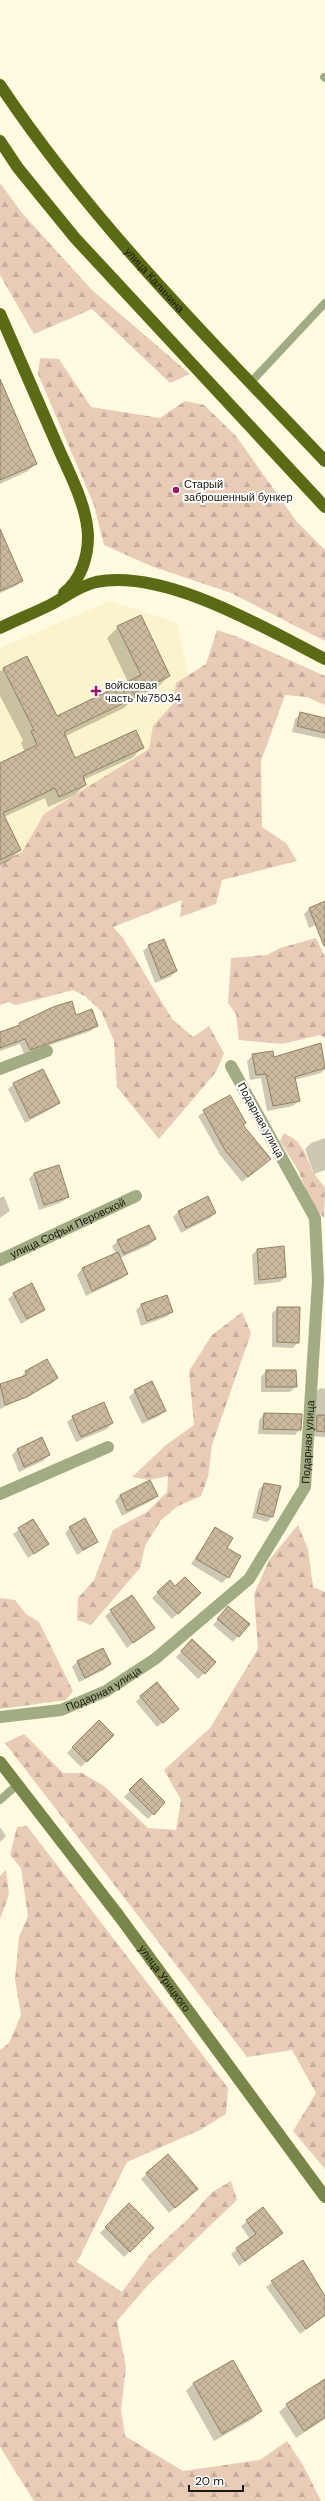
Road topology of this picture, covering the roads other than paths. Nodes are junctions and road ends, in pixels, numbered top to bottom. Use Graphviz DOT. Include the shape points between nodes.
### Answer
graph roads {
  1 [pos="0,85"];
  2 [pos="0,141"];
  3 [pos="325,303"];
  4 [pos="0,314"];
  5 [pos="251,382"];
  6 [pos="325,461"];
  7 [pos="325,507"];
  8 [pos="49,605"];
  9 [pos="0,628"];
  10 [pos="325,659"];
  11 [pos="47,1052"];
  12 [pos="231,1066"];
  13 [pos="0,1069"];
  14 [pos="136,1196"];
  15 [pos="0,1260"];
  16 [pos="108,1447"];
  17 [pos="0,1494"];
  18 [pos="0,1717"];
  19 [pos="0,1762"];
  20 [pos="18,1785"];
  21 [pos="0,1800"];
  22 [pos="325,2197"];
  1 -- 5 [label="main road, улица Калинина" via="44,149 99,217"];
  2 -- 7 [label="main road" via="18,168 75,238"];
  3 -- 5 [label="lane"];
  4 -- 8 [label="main road" via="78,496 88,535 88,552 77,578"];
  5 -- 6 [label="main road, улица Калинина"];
  8 -- 9 [label="main road"];
  8 -- 10 [label="main road" via="94,582 128,580 150,584 204,600 244,617"];
  11 -- 13 [label="street"];
  12 -- 18 [label="street, Подарная улица" via="315,1218 318,1281 305,1487 249,1579 155,1659 106,1691 61,1710"];
  14 -- 15 [label="street, улица Софьи Перовской"];
  16 -- 17 [label="street"];
  19 -- 20 [label="main road, улица Урицкого"];
  20 -- 21 [label="lane"];
  20 -- 22 [label="main road, улица Урицкого" via="119,1916"];
}
